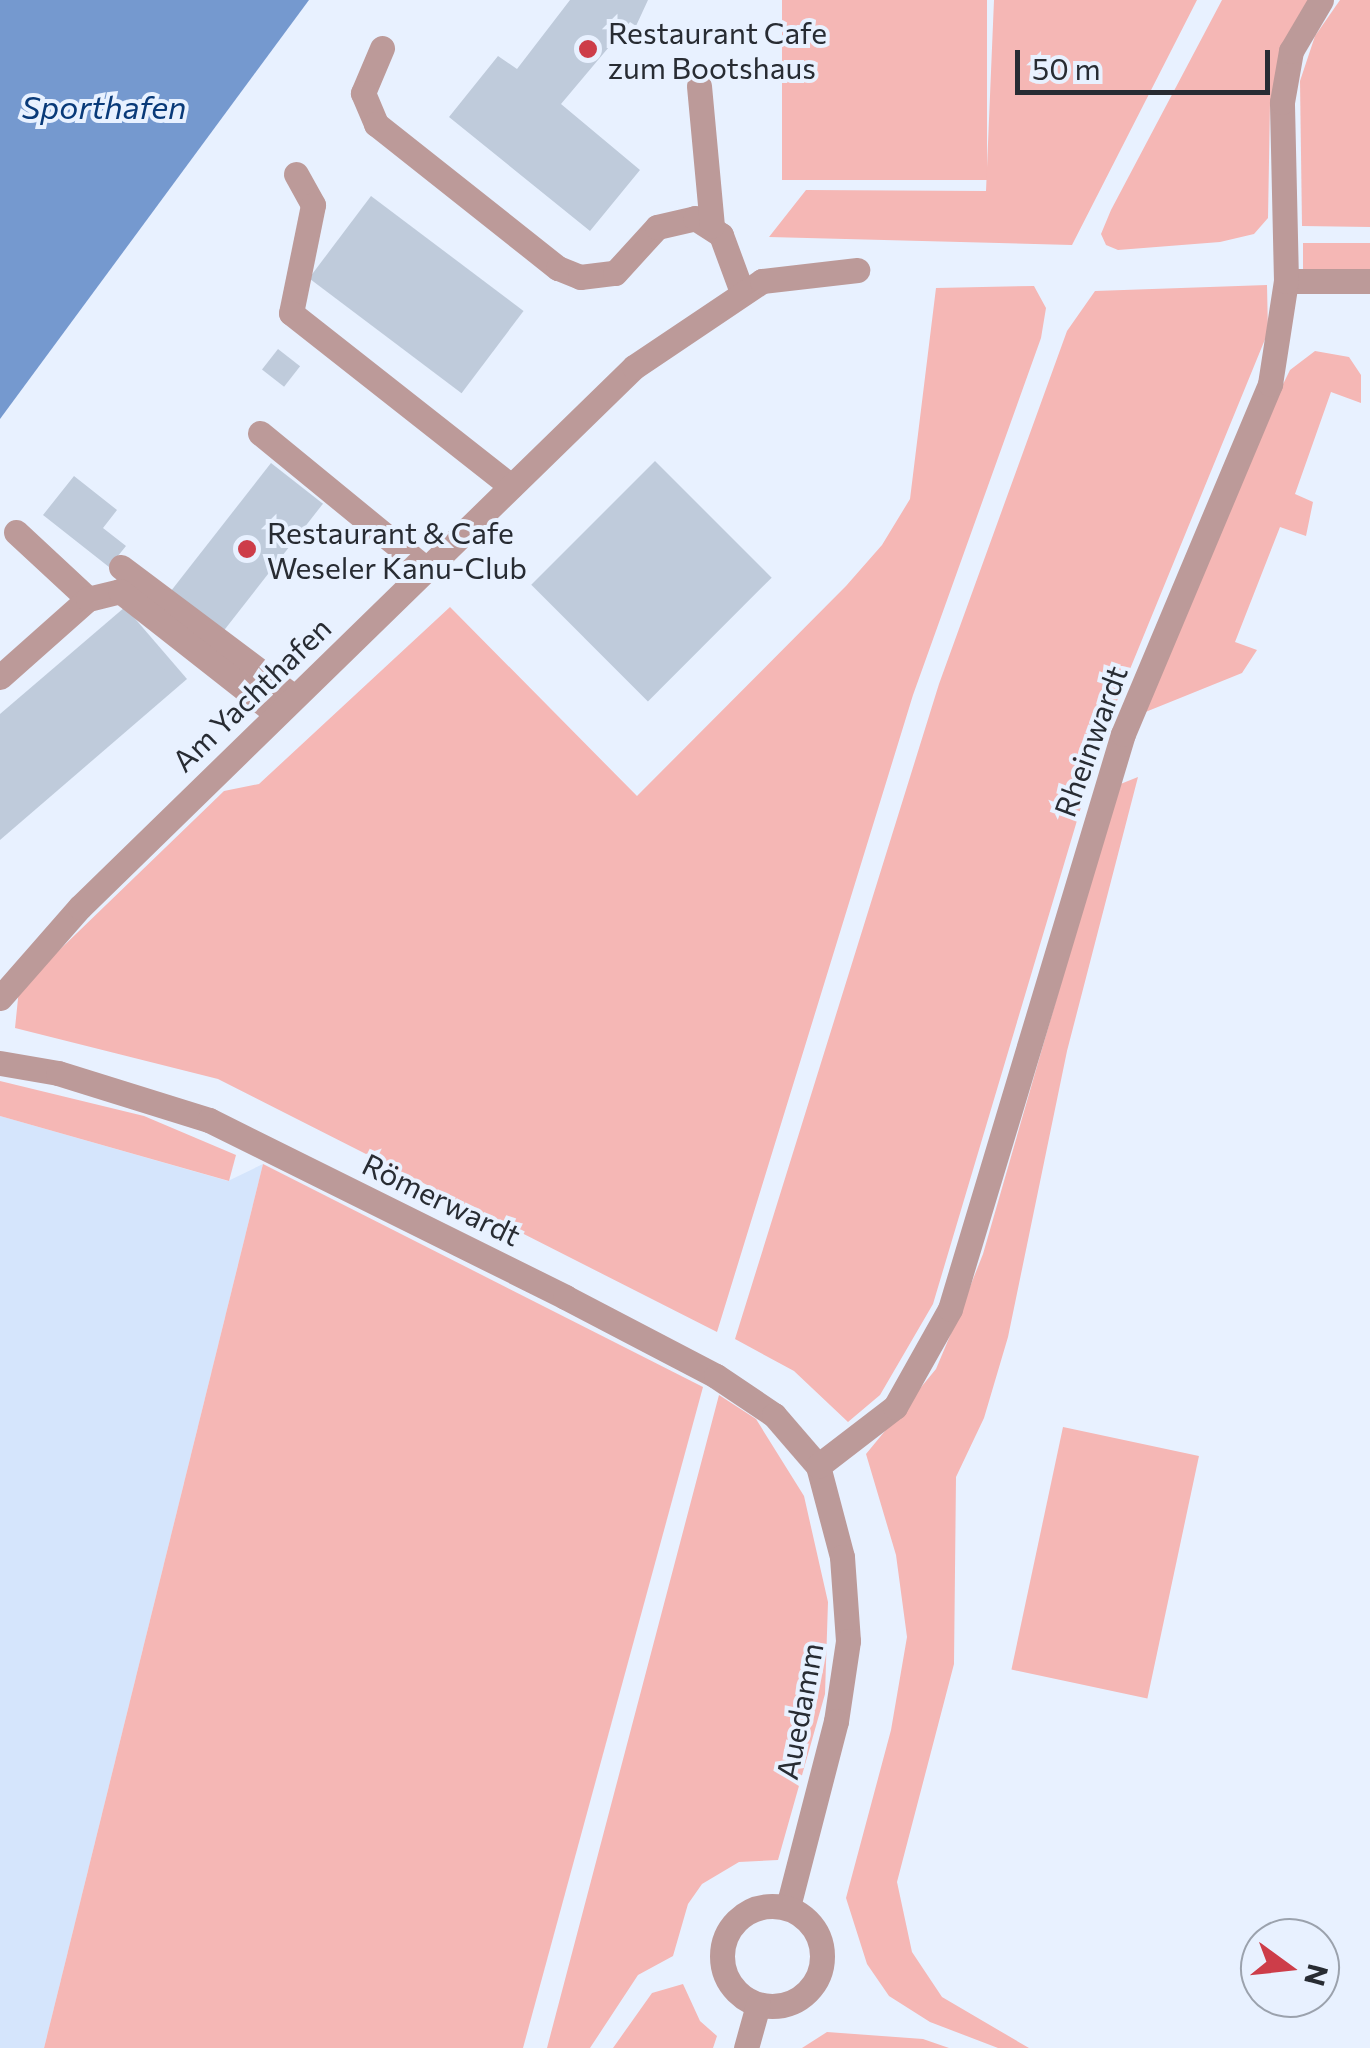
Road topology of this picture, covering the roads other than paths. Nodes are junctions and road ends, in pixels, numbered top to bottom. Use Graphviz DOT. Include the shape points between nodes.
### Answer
graph roads {
  1 [pos="1321,0"];
  2 [pos="382,48"];
  3 [pos="699,86"];
  4 [pos="296,174"];
  5 [pos="712,224"];
  6 [pos="857,270"];
  7 [pos="1286,280"];
  8 [pos="1370,280"];
  9 [pos="742,292"];
  10 [pos="260,433"];
  11 [pos="511,486"];
  12 [pos="16,532"];
  13 [pos="121,566"];
  14 [pos="425,568"];
  15 [pos="88,599"];
  16 [pos="0,676"];
  17 [pos="285,706"];
  18 [pos="0,998"];
  19 [pos="0,1062"];
  20 [pos="818,1466"];
  21 [pos="788,1907"];
  22 [pos="758,2005"];
  23 [pos="746,2048"];
  1 -- 7 [label="street, Rheinwardt" via="1291,51 1282,102"];
  2 -- 5 [label="street" via="363,93 376,124 558,268 599,278 616,274 667,222 695,218"];
  3 -- 5 [label="street"];
  4 -- 11 [label="street" via="313,205 292,313"];
  5 -- 9 [label="street"];
  6 -- 9 [label="street, Am Yachthafen" via="762,281"];
  7 -- 8 [label="street"];
  7 -- 20 [label="street, Rheinwardt" via="1270,384 1123,734 950,1309 895,1407"];
  9 -- 11 [label="street, Am Yachthafen" via="634,367"];
  10 -- 14 [label="street"];
  11 -- 14 [label="street, Am Yachthafen"];
  12 -- 15 [label="street"];
  13 -- 17 [label="street"];
  14 -- 17 [label="street, Am Yachthafen"];
  15 -- 16 [label="street"];
  15 -- 17 [label="street" via="106,592 131,596"];
  17 -- 18 [label="street, Am Yachthafen" via="80,907"];
  19 -- 20 [label="street, Römerwardt" via="58,1073 227,1128 716,1376 774,1415"];
  20 -- 21 [label="street, Auedamm" via="842,1557 848,1641 836,1721"];
  21 -- 22 [label="street" via="820,1938 816,1982 791,2002"];
  21 -- 22 [label="street" via="761,1906 737,1918 723,1941 722,1968 735,1992"];
  22 -- 23 [label="street"];
}
